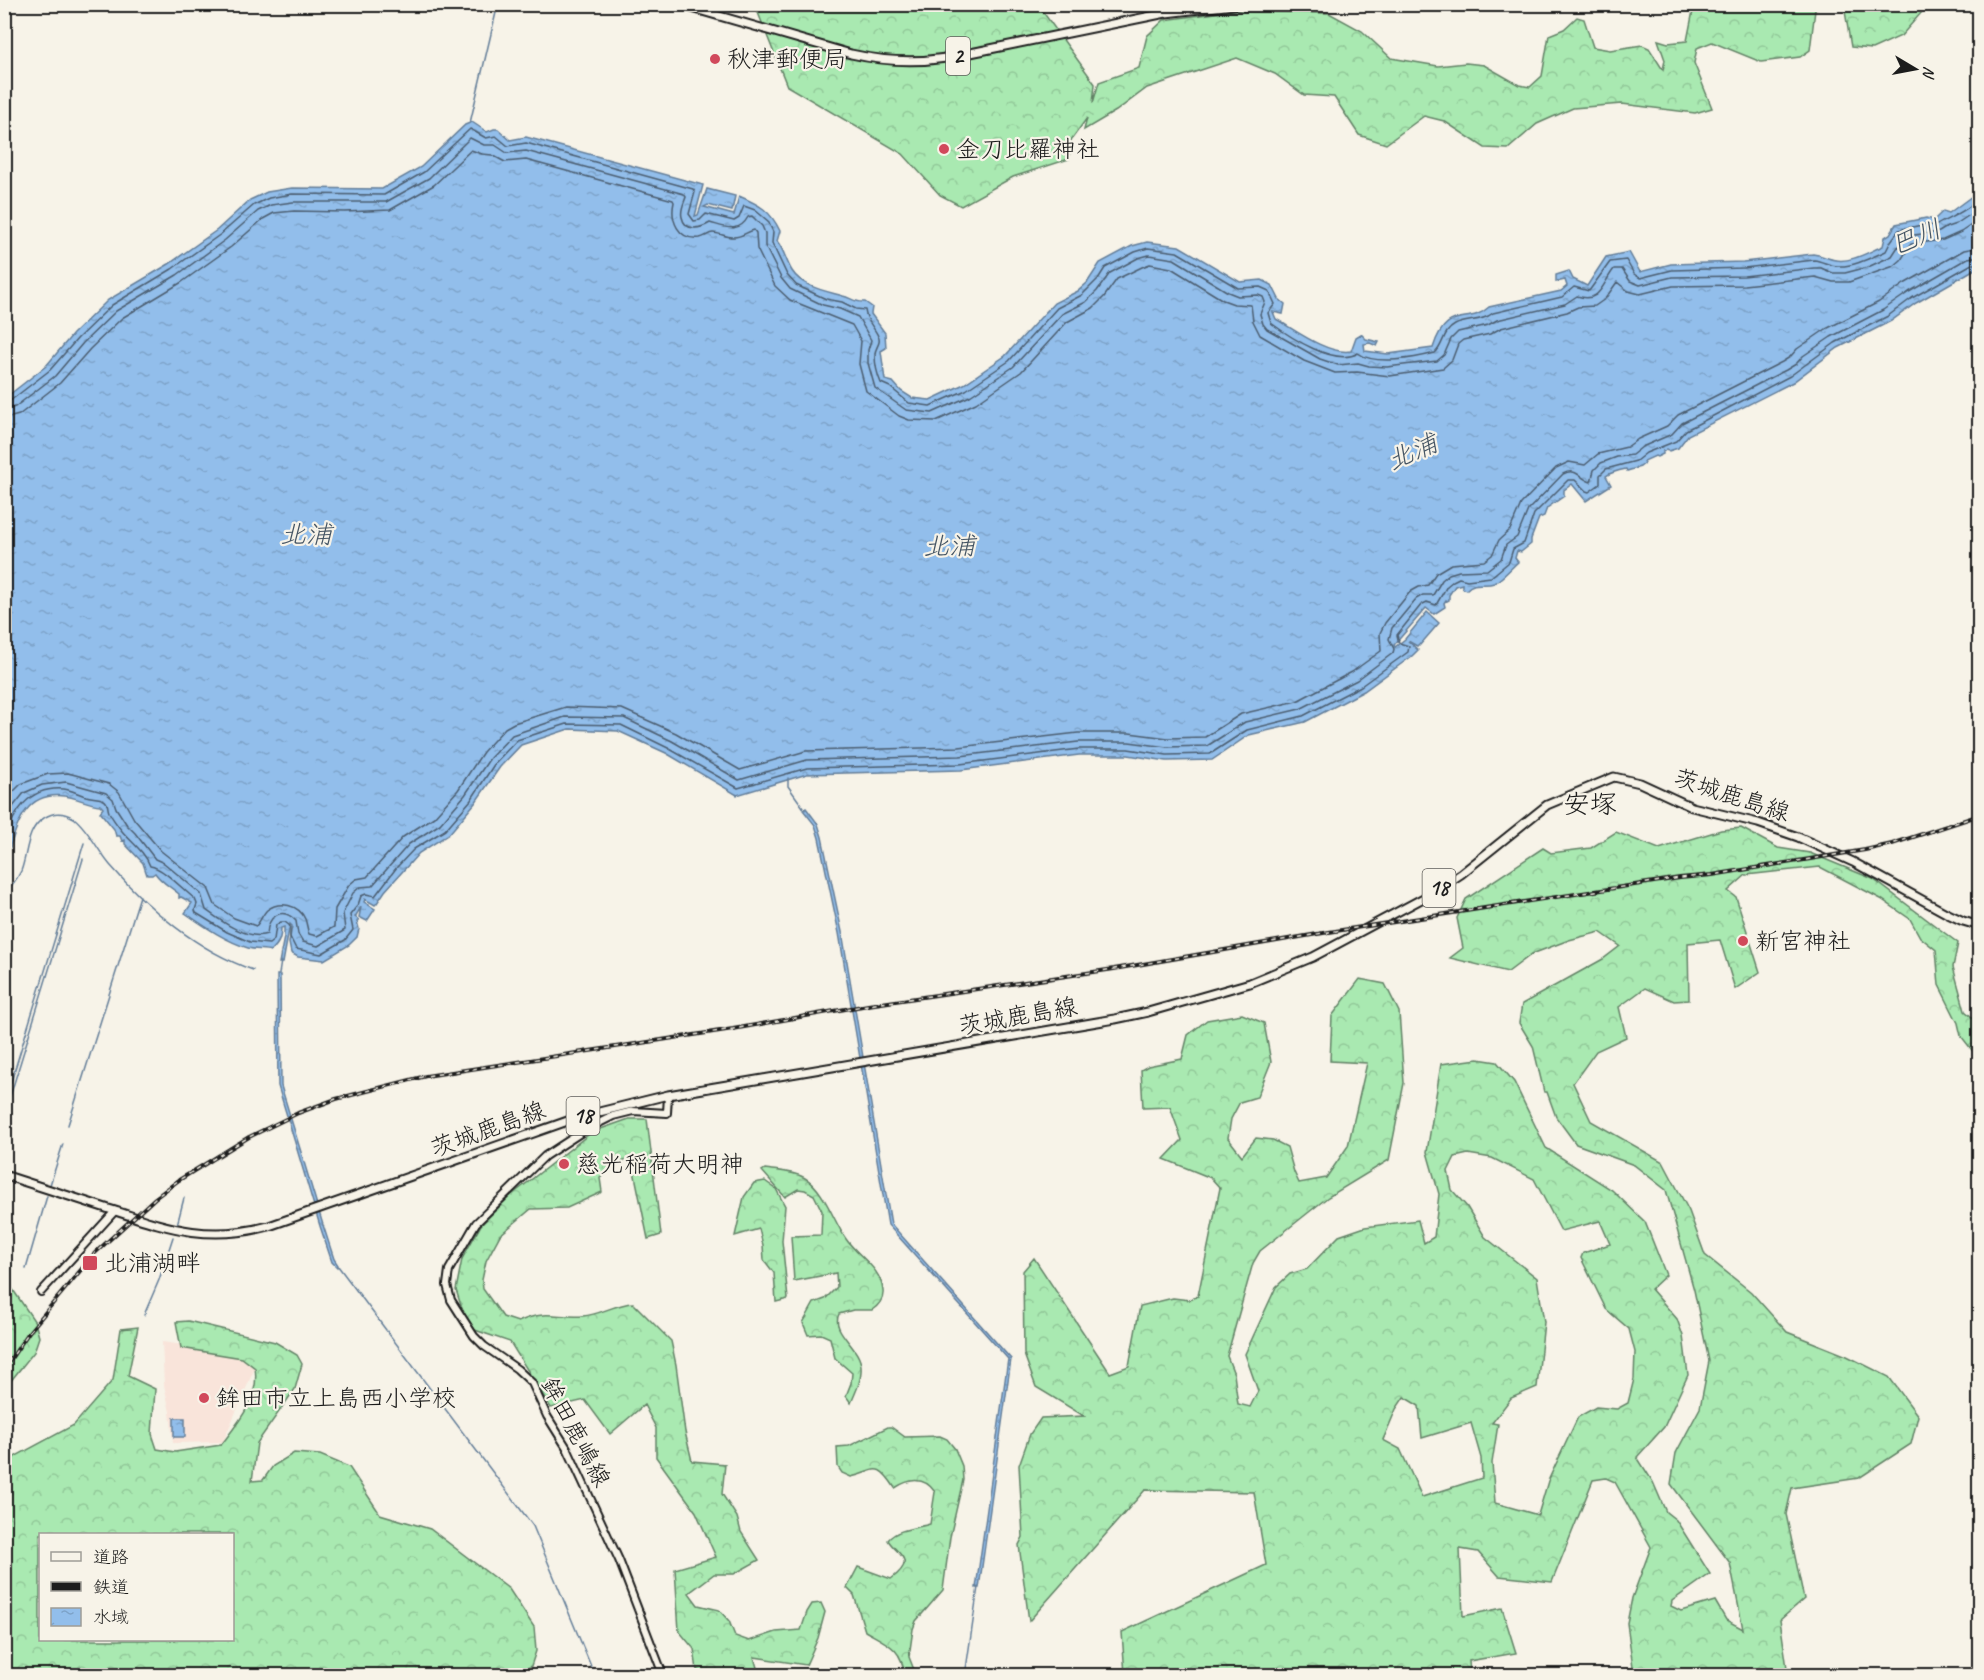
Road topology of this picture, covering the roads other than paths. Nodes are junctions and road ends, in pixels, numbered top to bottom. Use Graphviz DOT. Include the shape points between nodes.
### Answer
graph roads {
  1 [pos="678,4"];
  2 [pos="1242,4"];
  3 [pos="1374,4"];
  4 [pos="1563,4"];
  5 [pos="1980,926"];
  6 [pos="668,1095"];
  7 [pos="579,1117"];
  8 [pos="585,1130"];
  9 [pos="4,1175"];
  10 [pos="115,1210"];
  11 [pos="41,1292"];
  12 [pos="654,1676"];
  1 -- 2 [label="main road, 2" via="851,54 915,61 1166,13"];
  3 -- 4 [label="main road"];
  5 -- 6 [label="main road, 茨城鹿島線 / 18" via="1946,913 1798,837 1692,807 1640,783 1614,777 1547,805 1429,895 1331,948 1240,986 1137,1014"];
  6 -- 7 [label="main road, 茨城鹿島線 / 18"];
  6 -- 8 [label="main road, 鉾田鹿嶋線" via="667,1113 622,1113"];
  7 -- 8 [label="main road"];
  7 -- 10 [label="main road, 茨城鹿島線 / 18" via="255,1230 213,1234 172,1229"];
  8 -- 12 [label="main road, 鉾田鹿嶋線" via="536,1164 476,1223 449,1270 447,1293 474,1336 532,1383 623,1568 662,1672"];
  9 -- 10 [label="main road, 茨城鹿島線 / 18"];
  10 -- 11 [label="main road"];
}
